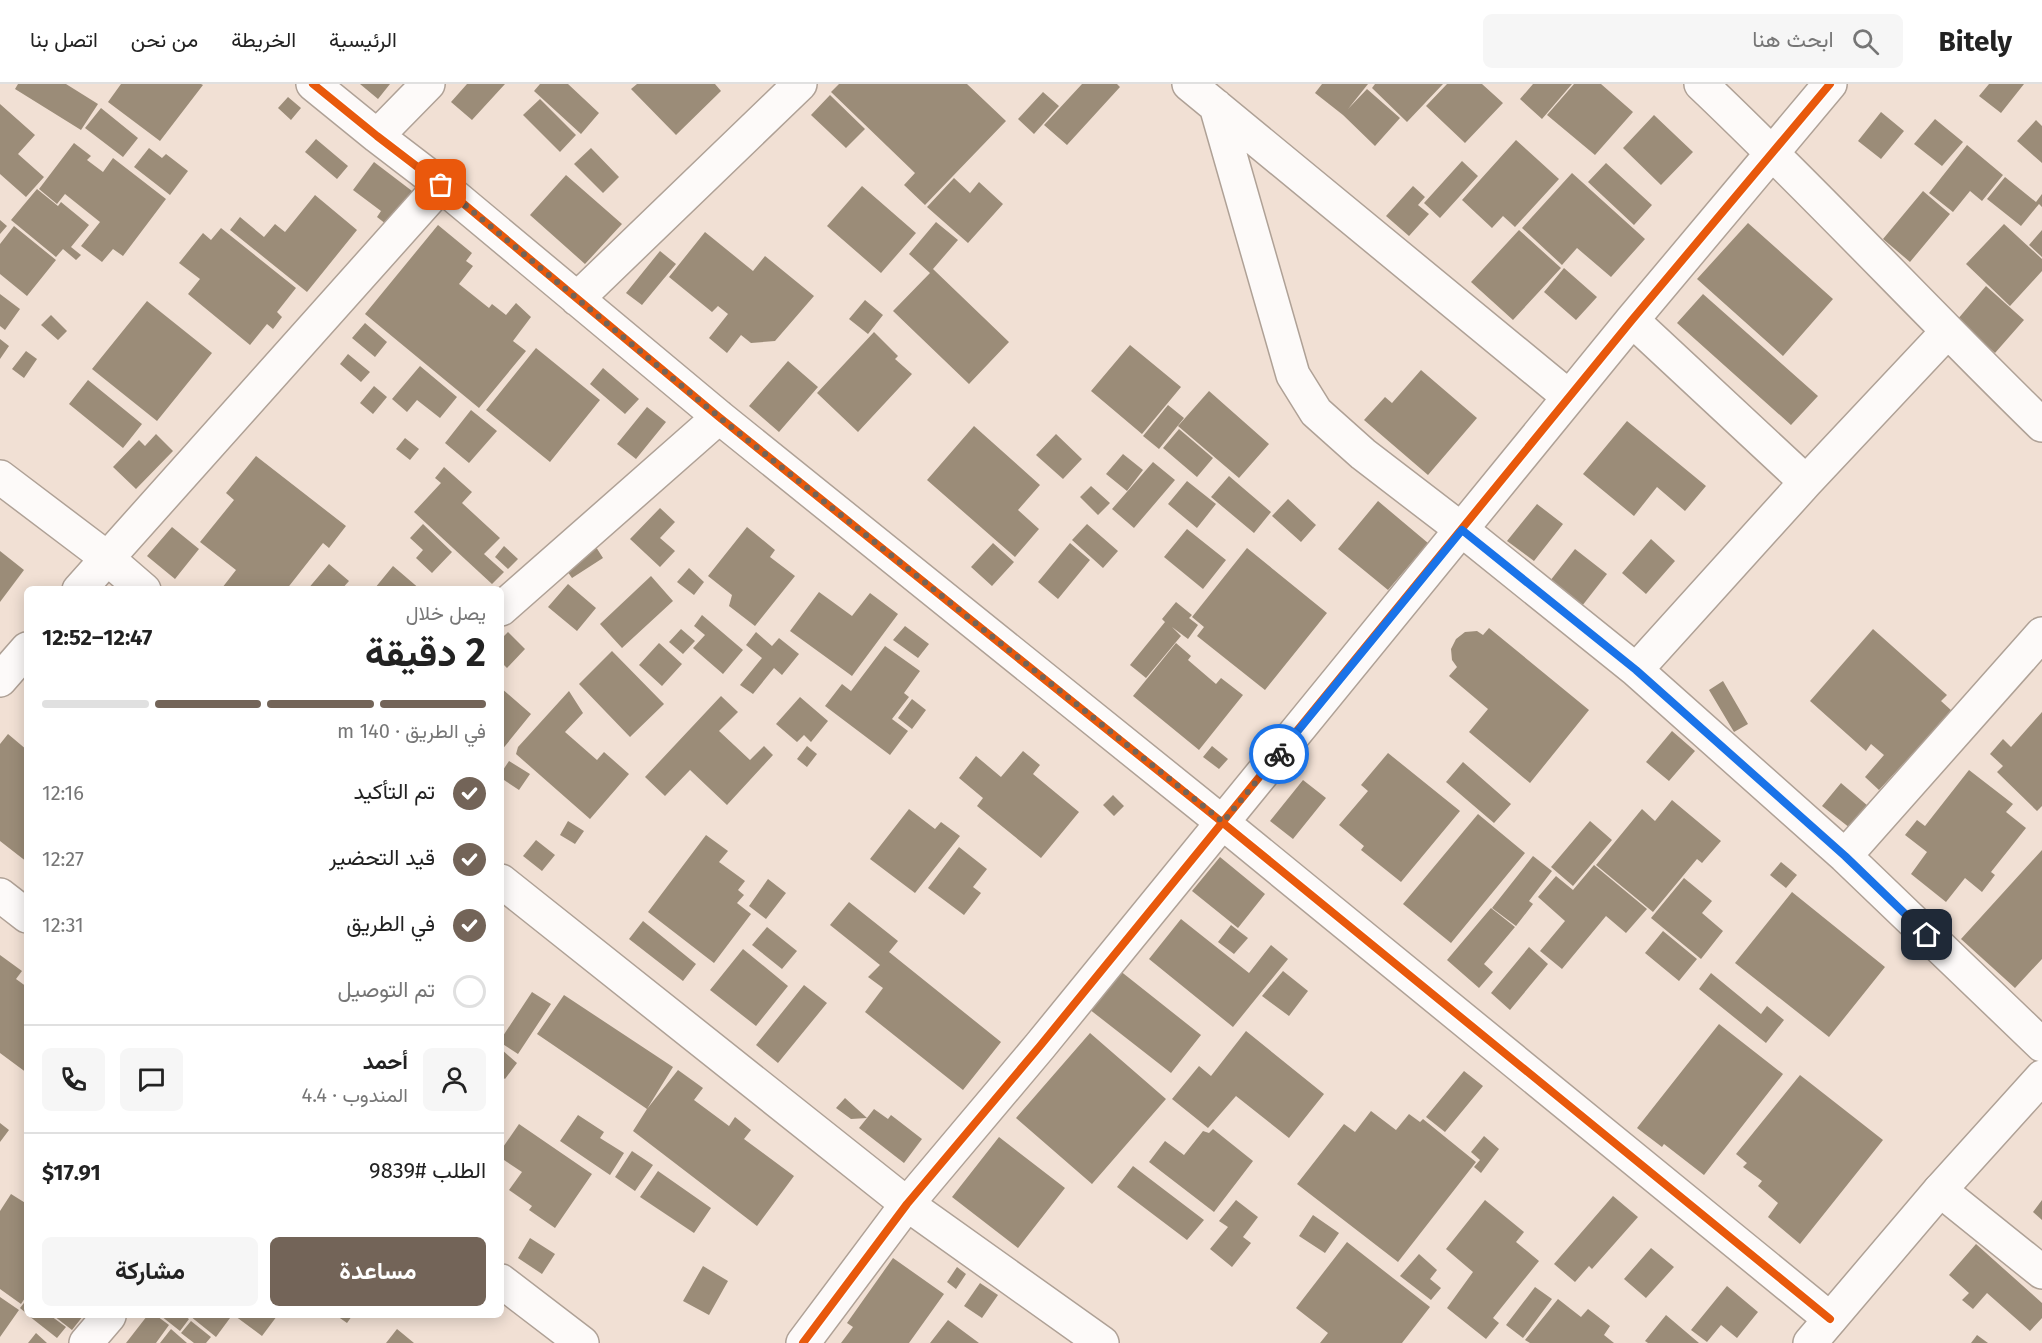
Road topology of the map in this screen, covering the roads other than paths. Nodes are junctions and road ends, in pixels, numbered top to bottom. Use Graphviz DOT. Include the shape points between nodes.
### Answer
graph roads {
  1 [pos="312,84"];
  2 [pos="428,84"];
  3 [pos="800,84"];
  4 [pos="1189,84"];
  5 [pos="1701,84"];
  6 [pos="1830,84"];
  7 [pos="1216,106"];
  8 [pos="377,136"];
  9 [pos="1773,153"];
  10 [pos="441,185"];
  11 [pos="577,298"];
  12 [pos="1632,320"];
  13 [pos="1947,332"];
  14 [pos="1569,397"];
  15 [pos="719,417"];
  16 [pos="2042,424"];
  17 [pos="0,477"];
  18 [pos="1806,482"];
  19 [pos="1462,530"];
  20 [pos="107,558"];
  21 [pos="82,586"];
  22 [pos="139,586"];
  23 [pos="504,606"];
  24 [pos="2042,634"];
  25 [pos="24,652"];
  26 [pos="1636,670"];
  27 [pos="0,680"];
  28 [pos="1223,822"];
  29 [pos="1845,856"];
  30 [pos="504,883"];
  31 [pos="0,896"];
  32 [pos="24,914"];
  33 [pos="2042,1045"];
  34 [pos="2042,1077"];
  35 [pos="1940,1190"];
  36 [pos="907,1204"];
  37 [pos="2042,1272"];
  38 [pos="504,1283"];
  39 [pos="107,1318"];
  40 [pos="1820,1331"];
  41 [pos="86,1343"];
  42 [pos="582,1343"];
  43 [pos="803,1343"];
  44 [pos="1102,1343"];
  1 -- 8 [label="street"];
  2 -- 8 [label="street"];
  3 -- 11 [label="street"];
  4 -- 7 [label="street"];
  5 -- 9 [label="street"];
  6 -- 9 [label="street"];
  7 -- 14 [label="street"];
  7 -- 19 [label="street" via="1293,375 1316,412 1363,454"];
  8 -- 10 [label="street"];
  9 -- 12 [label="street"];
  9 -- 13 [label="street"];
  10 -- 11 [label="street"];
  10 -- 20 [label="street"];
  11 -- 15 [label="street"];
  12 -- 14 [label="street"];
  12 -- 18 [label="street"];
  13 -- 16 [label="street"];
  13 -- 18 [label="street"];
  14 -- 19 [label="street"];
  15 -- 23 [label="street"];
  15 -- 28 [label="street"];
  17 -- 20 [label="street"];
  18 -- 26 [label="street"];
  19 -- 26 [label="street"];
  19 -- 28 [label="street"];
  20 -- 21 [label="street"];
  20 -- 22 [label="street"];
  24 -- 29 [label="street"];
  25 -- 27 [label="street"];
  26 -- 29 [label="street"];
  28 -- 36 [label="street"];
  28 -- 40 [label="street"];
  29 -- 33 [label="street"];
  30 -- 36 [label="street"];
  31 -- 32 [label="street"];
  34 -- 35 [label="street"];
  35 -- 37 [label="street"];
  35 -- 40 [label="street"];
  36 -- 43 [label="street"];
  36 -- 44 [label="street"];
  38 -- 42 [label="street"];
  39 -- 41 [label="street"];
}
